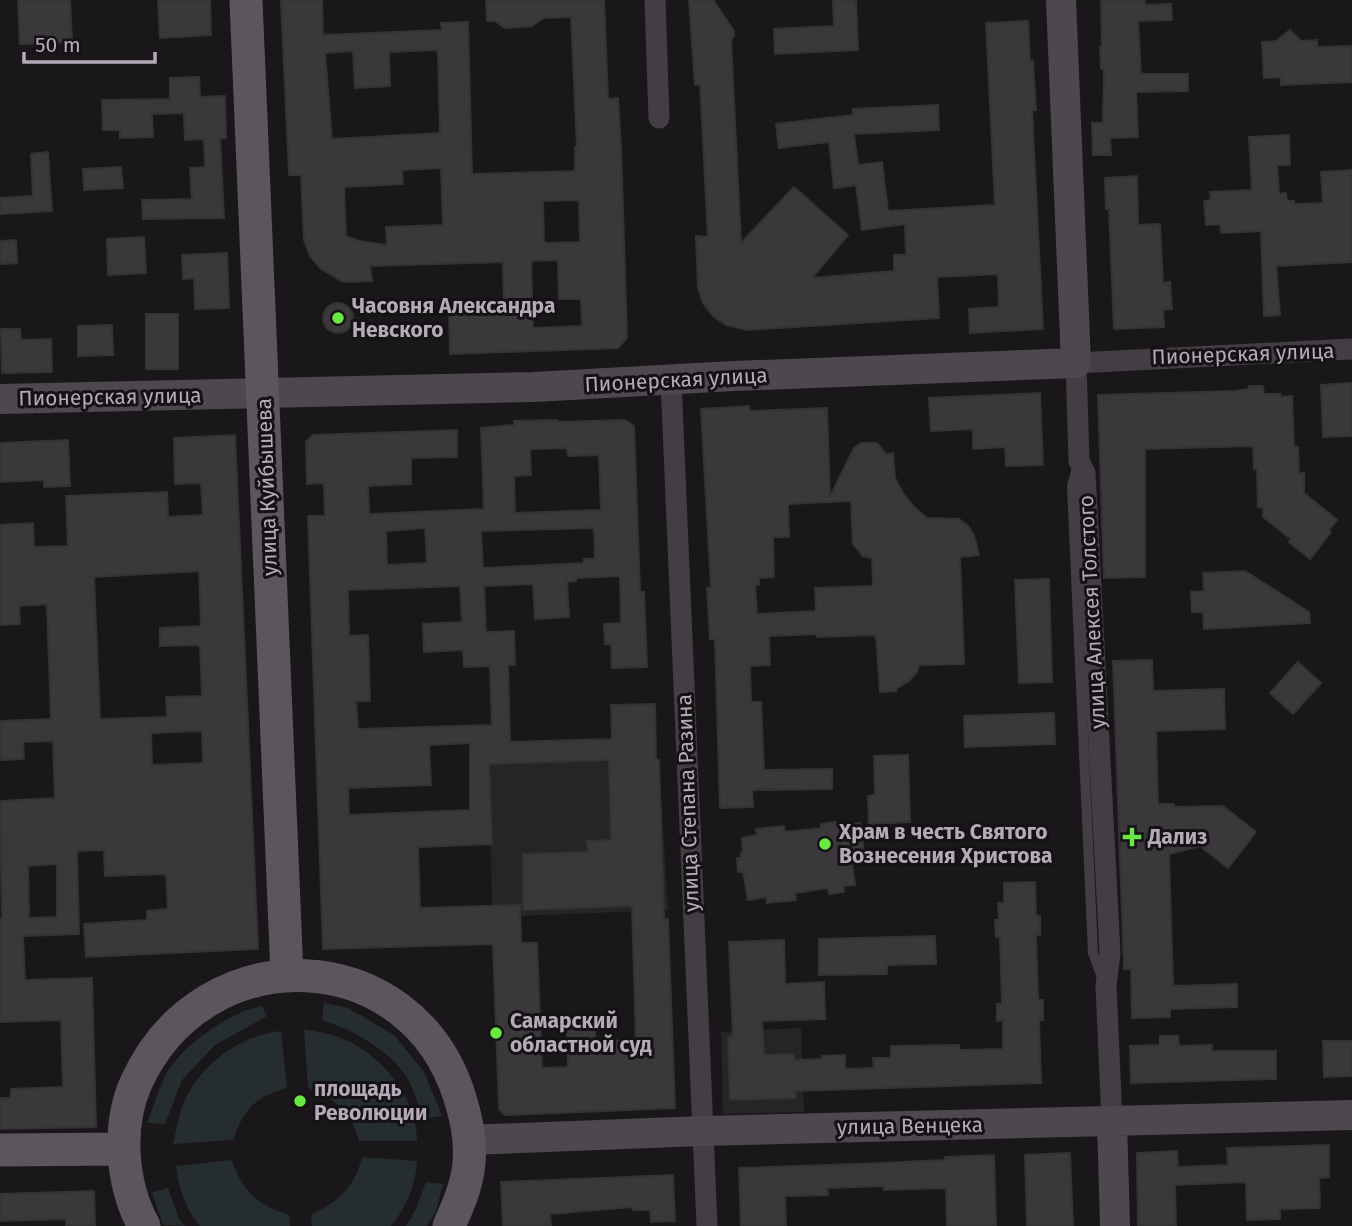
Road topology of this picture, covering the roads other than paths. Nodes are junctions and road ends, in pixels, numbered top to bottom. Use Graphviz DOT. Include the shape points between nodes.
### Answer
graph roads {
  1 [pos="246,0"];
  2 [pos="654,0"];
  3 [pos="1061,0"];
  4 [pos="659,118"];
  5 [pos="1352,349"];
  6 [pos="1076,363"];
  7 [pos="671,380"];
  8 [pos="263,394"];
  9 [pos="0,399"];
  10 [pos="287,975"];
  11 [pos="1352,1115"];
  12 [pos="1112,1121"];
  13 [pos="702,1131"];
  14 [pos="468,1140"];
  15 [pos="124,1149"];
  16 [pos="0,1150"];
  17 [pos="144,1226"];
  18 [pos="449,1226"];
  19 [pos="707,1226"];
  20 [pos="1115,1226"];
  1 -- 8 [label="main road, улица Куйбышева"];
  2 -- 4 [label="street"];
  3 -- 6 [label="main road, улица Алексея Толстого"];
  5 -- 6 [label="street, Пионерская улица"];
  6 -- 7 [label="main road, Пионерская улица"];
  6 -- 12 [label="street, улица Алексея Толстого" via="1110,953 1106,986"];
  7 -- 8 [label="main road, Пионерская улица"];
  7 -- 13 [label="street, улица Степана Разина"];
  8 -- 9 [label="main road, Пионерская улица"];
  8 -- 10 [label="main road, улица Куйбышева"];
  10 -- 14 [label="main road" via="346,982 397,1007 446,1062 465,1114"];
  10 -- 15 [label="main road" via="229,988 187,1013 163,1037 131,1096"];
  11 -- 12 [label="main road, улица Венцека"];
  12 -- 13 [label="main road, улица Венцека"];
  12 -- 20 [label="main road, улица Алексея Толстого"];
  13 -- 14 [label="main road, улица Венцека"];
  13 -- 19 [label="street, улица Степана Разина"];
  14 -- 18 [label="main road" via="464,1187"];
  15 -- 16 [label="main road"];
  15 -- 17 [label="main road" via="127,1181"];
}
